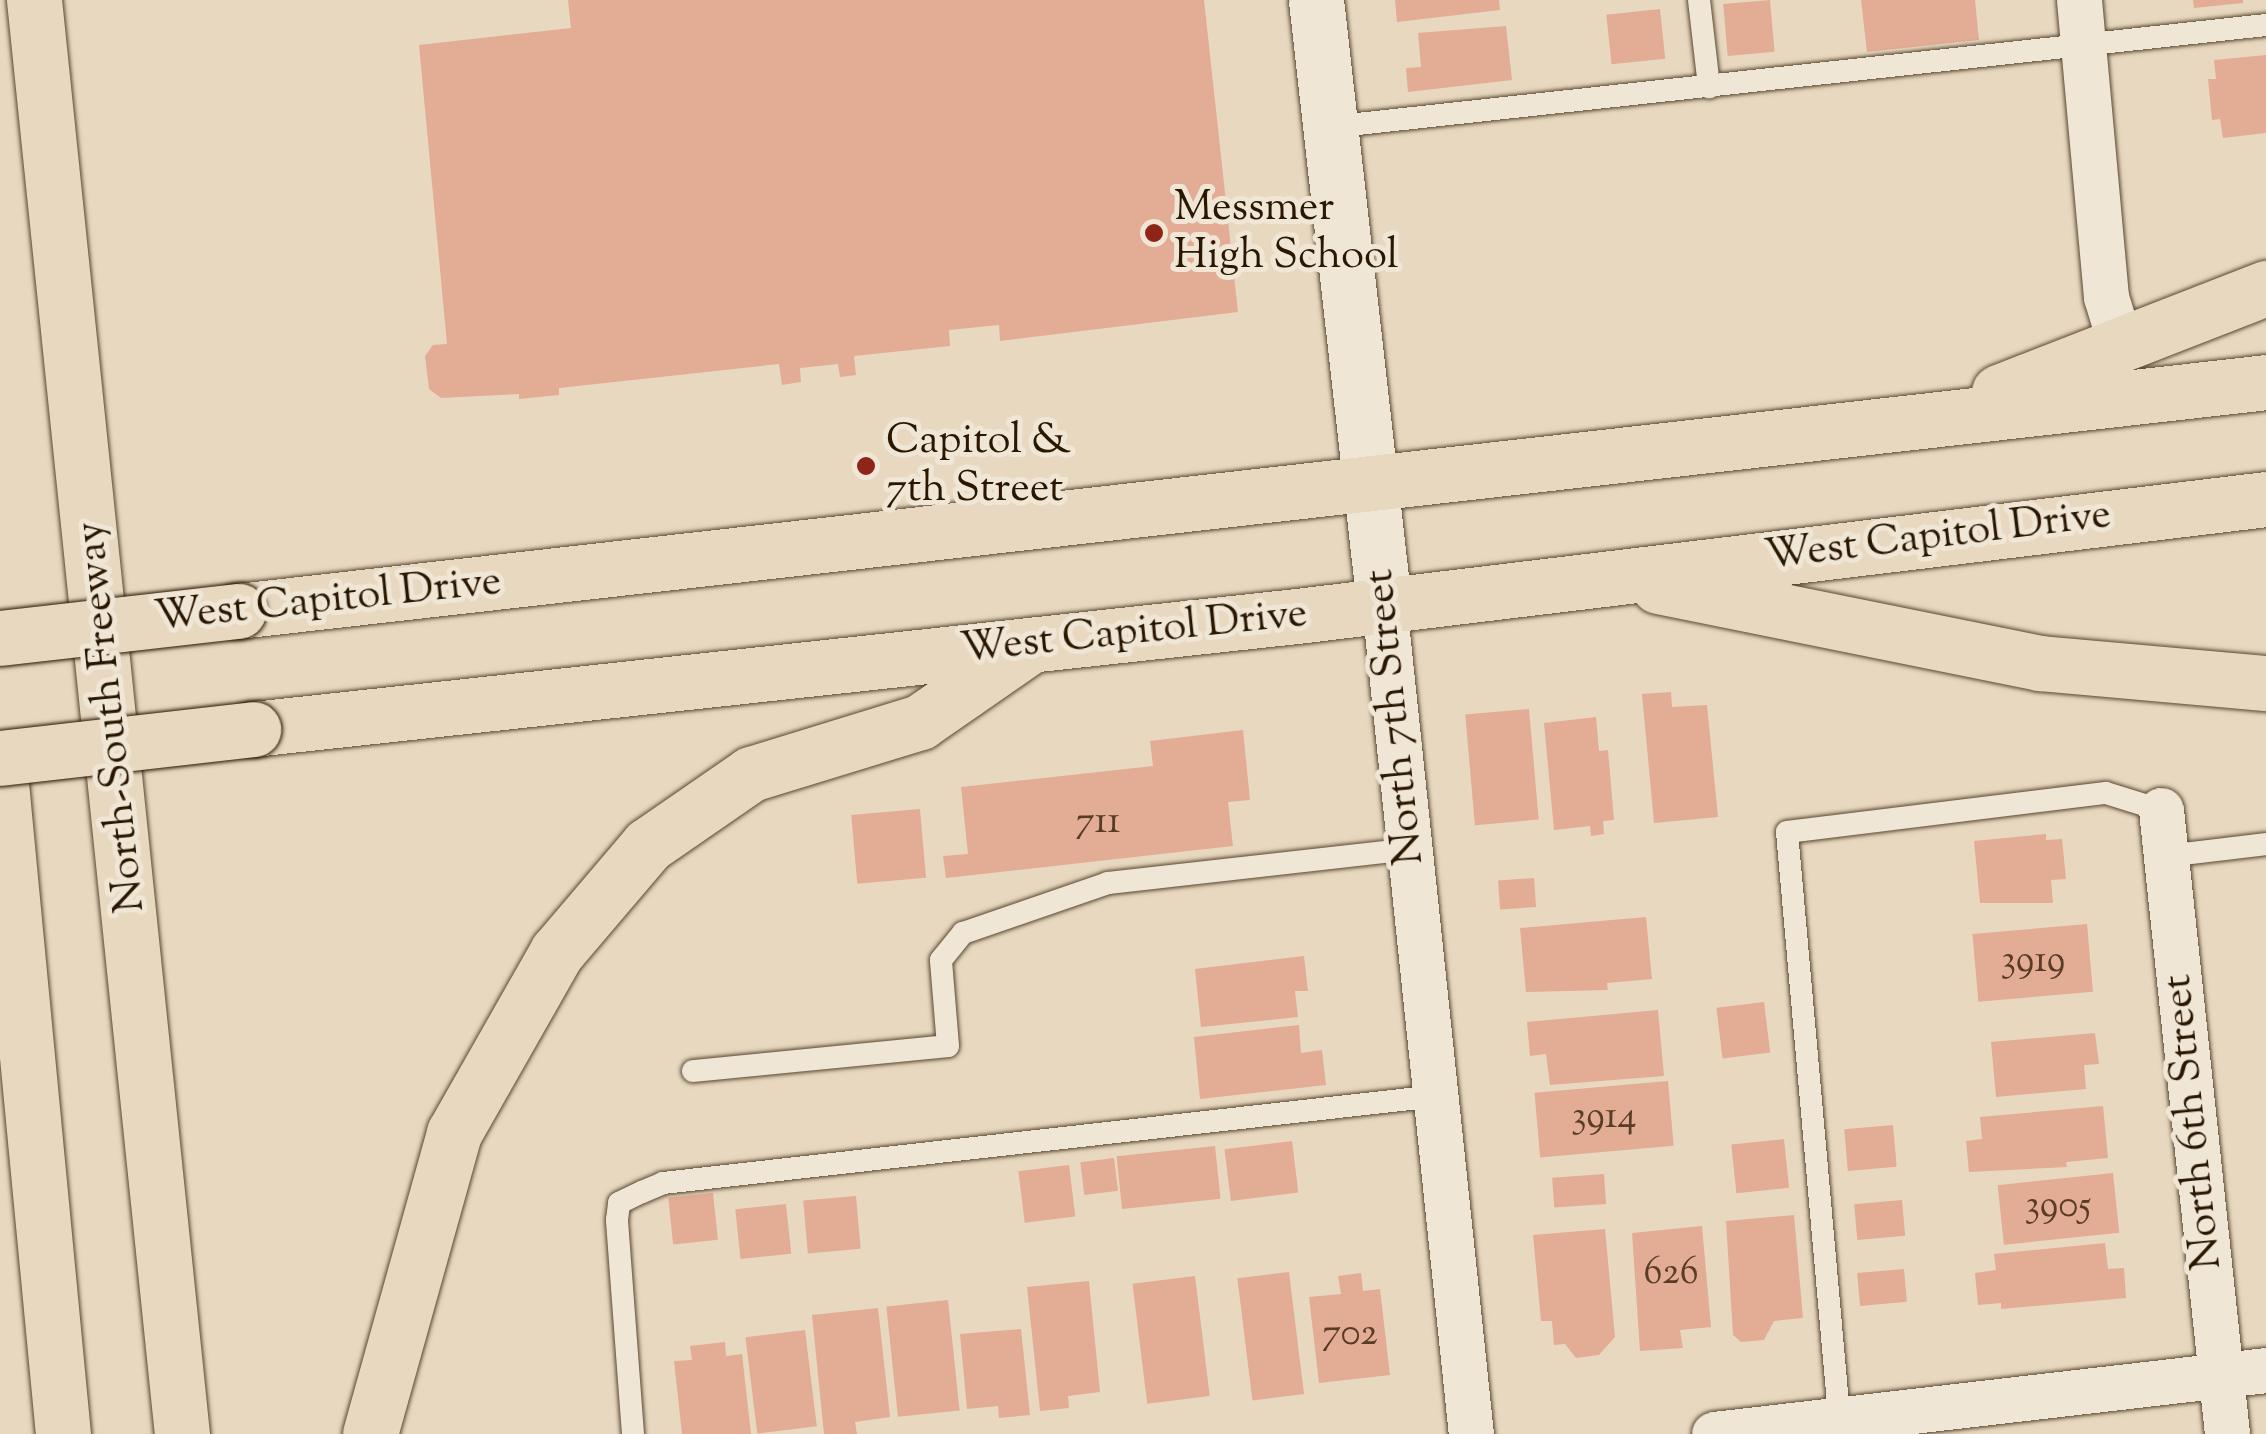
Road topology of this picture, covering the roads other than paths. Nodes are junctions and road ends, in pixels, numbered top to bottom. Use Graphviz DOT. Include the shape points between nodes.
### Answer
graph roads {
  1 [pos="34,0"];
  2 [pos="50,0"];
  3 [pos="1316,0"];
  4 [pos="1699,0"];
  5 [pos="2079,0"];
  6 [pos="2266,25"];
  7 [pos="2084,46"];
  8 [pos="45,71"];
  9 [pos="1709,88"];
  10 [pos="1330,127"];
  11 [pos="2266,288"];
  12 [pos="2121,346"];
  13 [pos="2266,382"];
  14 [pos="1925,420"];
  15 [pos="1370,483"];
  16 [pos="2266,499"];
  17 [pos="1606,576"];
  18 [pos="1384,604"];
  19 [pos="0,638"];
  20 [pos="1031,645"];
  21 [pos="2266,683"];
  22 [pos="0,758"];
  23 [pos="0,773"];
  24 [pos="2161,810"];
  25 [pos="2266,844"];
  26 [pos="1410,849"];
  27 [pos="2166,856"];
  28 [pos="693,1071"];
  29 [pos="1436,1096"];
  30 [pos="2266,1370"];
  31 [pos="2221,1376"];
  32 [pos="1840,1427"];
  33 [pos="63,1434"];
  34 [pos="182,1434"];
  35 [pos="370,1434"];
  36 [pos="633,1434"];
  37 [pos="1471,1434"];
  38 [pos="1714,1434"];
  39 [pos="2227,1434"];
  1 -- 8 [label="main road, North-South Freeway"];
  2 -- 8 [label="main road"];
  3 -- 10 [label="street, North 7th Street"];
  4 -- 9 [label="lane"];
  5 -- 7 [label="street"];
  6 -- 7 [label="lane"];
  7 -- 9 [label="lane"];
  7 -- 12 [label="street" via="2106,296"];
  8 -- 34 [label="main road, North-South Freeway"];
  9 -- 10 [label="lane"];
  10 -- 15 [label="street, North 7th Street"];
  11 -- 12 [label="main road"];
  12 -- 14 [label="main road"];
  13 -- 14 [label="main road, West Capitol Drive"];
  14 -- 15 [label="main road, West Capitol Drive"];
  15 -- 18 [label="street, North 7th Street"];
  15 -- 19 [label="main road, West Capitol Drive, bridge"];
  16 -- 17 [label="main road, West Capitol Drive"];
  17 -- 18 [label="main road, West Capitol Drive"];
  17 -- 21 [label="main road" via="2040,663"];
  18 -- 20 [label="main road, West Capitol Drive"];
  18 -- 26 [label="street, North 7th Street"];
  20 -- 22 [label="main road, West Capitol Drive, bridge"];
  20 -- 35 [label="main road" via="920,722 750,774 648,845 558,952 454,1134"];
  23 -- 33 [label="main road"];
  24 -- 27 [label="street, North 6th Street"];
  24 -- 32 [label="lane" via="2106,793 1788,832"];
  25 -- 27 [label="lane"];
  26 -- 28 [label="lane" via="1108,883 964,934 941,960 948,1046"];
  26 -- 29 [label="street, North 7th Street"];
  27 -- 31 [label="street, North 6th Street"];
  29 -- 36 [label="lane" via="663,1183 619,1203"];
  29 -- 37 [label="street, North 7th Street"];
  30 -- 31 [label="street"];
  31 -- 32 [label="street"];
  31 -- 39 [label="street, North 6th Street"];
  32 -- 38 [label="street"];
}
